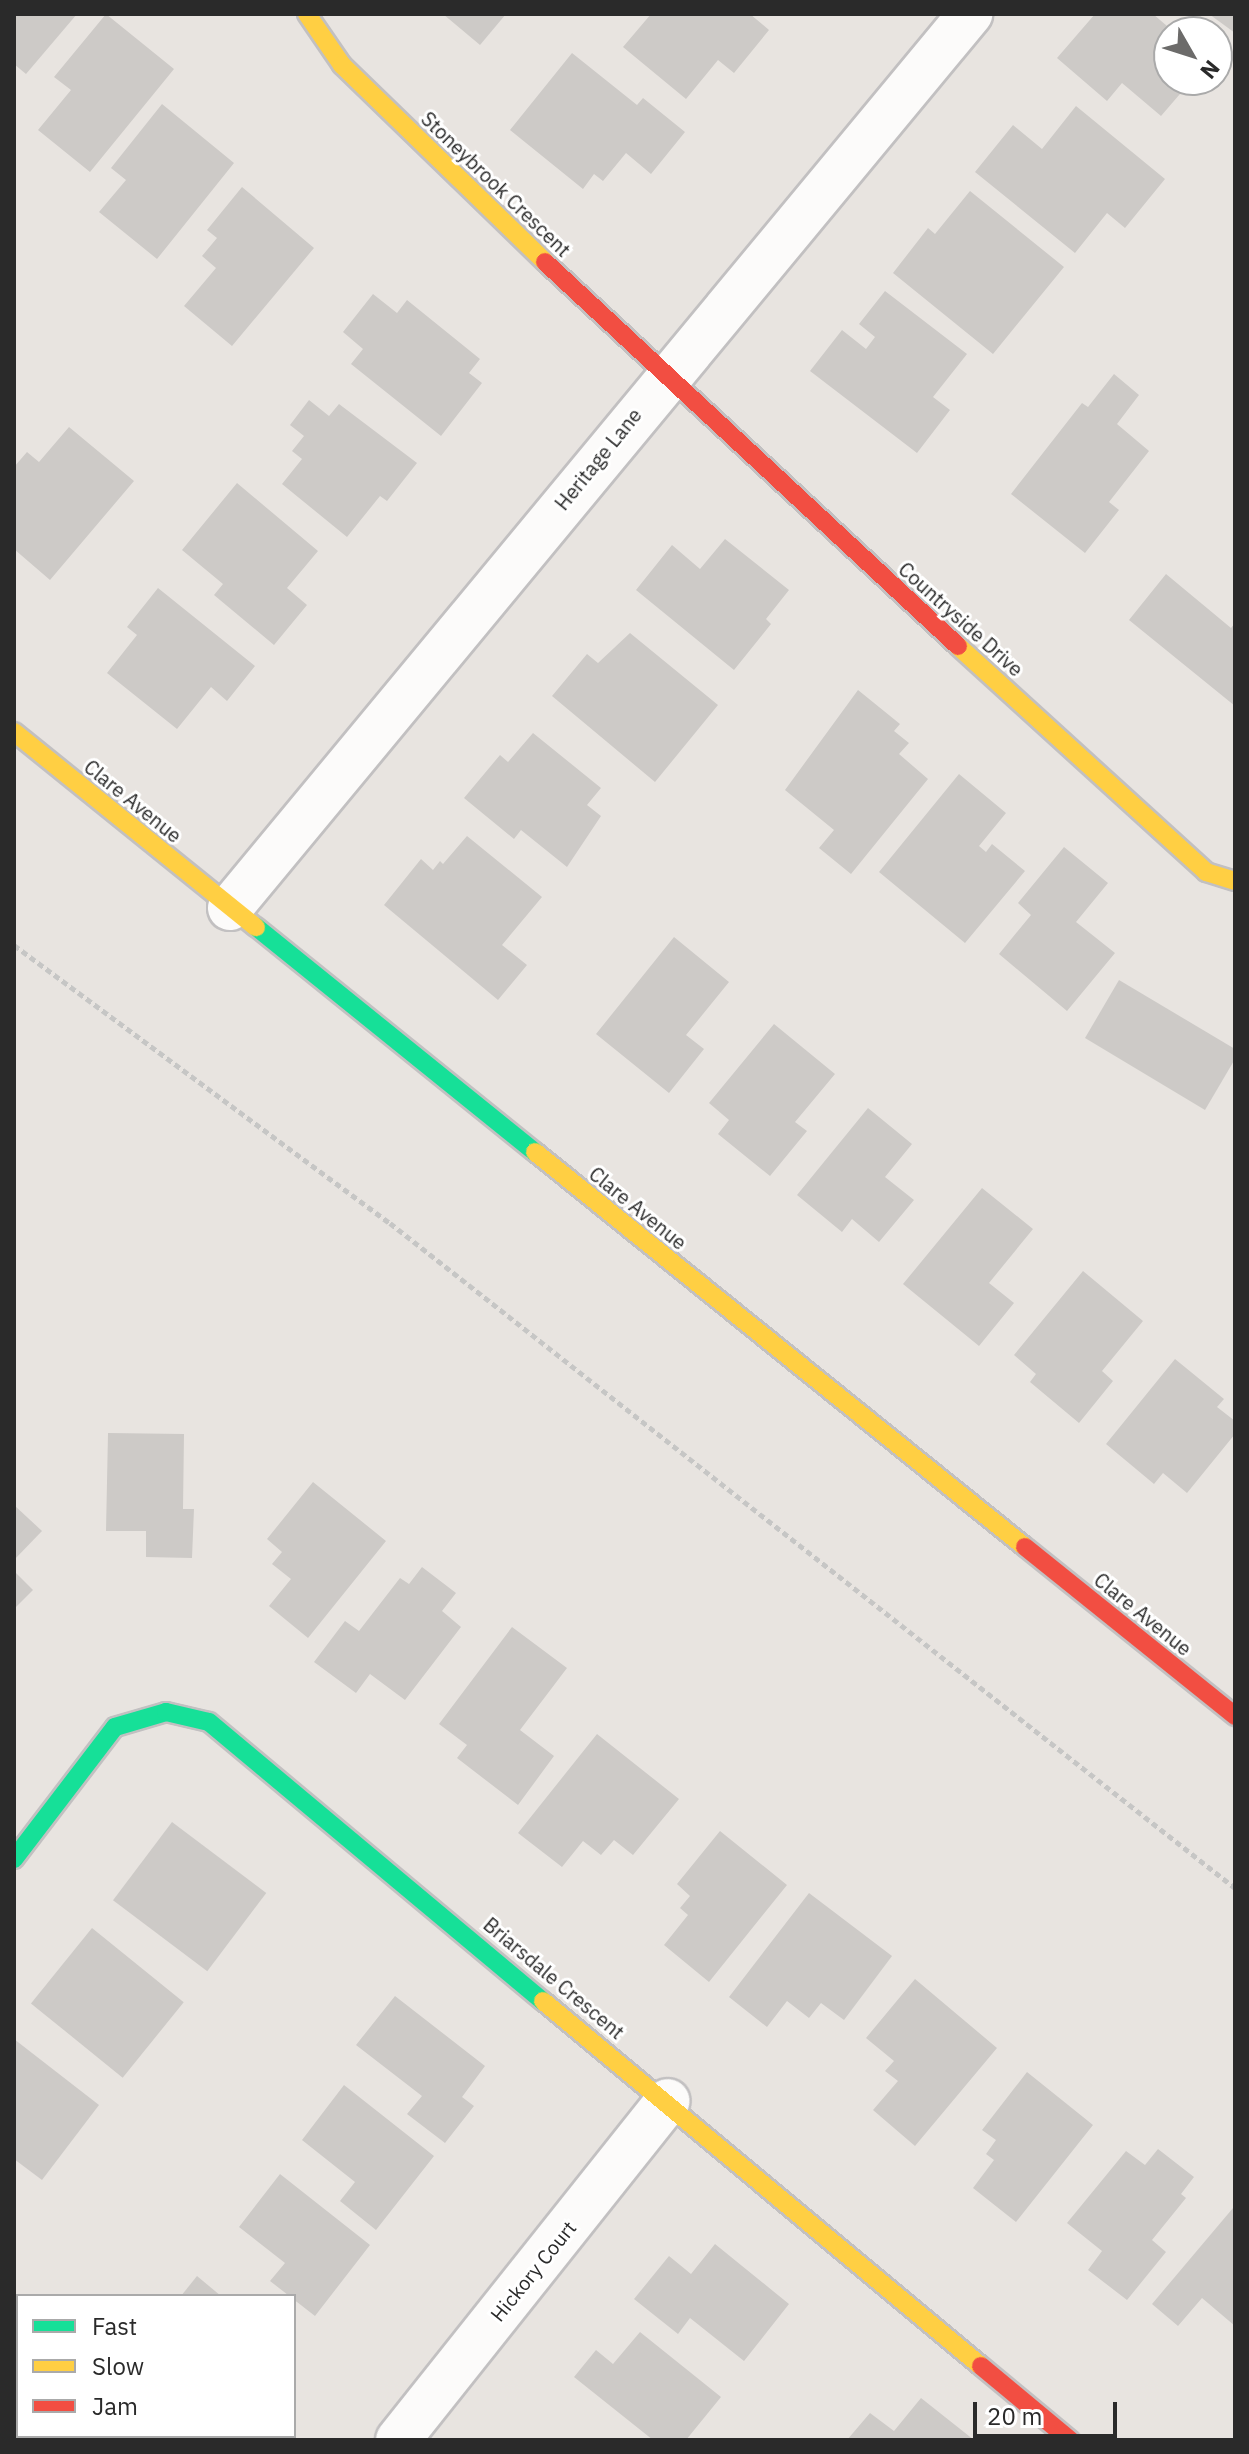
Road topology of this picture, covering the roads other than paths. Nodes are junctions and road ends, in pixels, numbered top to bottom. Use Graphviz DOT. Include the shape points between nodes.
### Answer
graph roads {
  1 [pos="307,14"];
  2 [pos="970,14"];
  3 [pos="664,378"];
  4 [pos="14,732"];
  5 [pos="1235,881"];
  6 [pos="230,908"];
  7 [pos="1235,1716"];
  8 [pos="14,1859"];
  9 [pos="668,2101"];
  10 [pos="398,2440"];
  11 [pos="1070,2440"];
  1 -- 3 [label="street, Stoneybrook Crescent" via="342,65"];
  2 -- 3 [label="street, Heritage Lane" via="790,237"];
  3 -- 5 [label="street, Countryside Drive" via="1206,872"];
  3 -- 6 [label="street, Heritage Lane"];
  4 -- 6 [label="street, Clare Avenue"];
  6 -- 7 [label="street, Clare Avenue"];
  8 -- 9 [label="street, Briarsdale Crescent" via="115,1727 166,1712 209,1722"];
  9 -- 10 [label="street, Hickory Court"];
  9 -- 11 [label="street, Briarsdale Crescent"];
}
